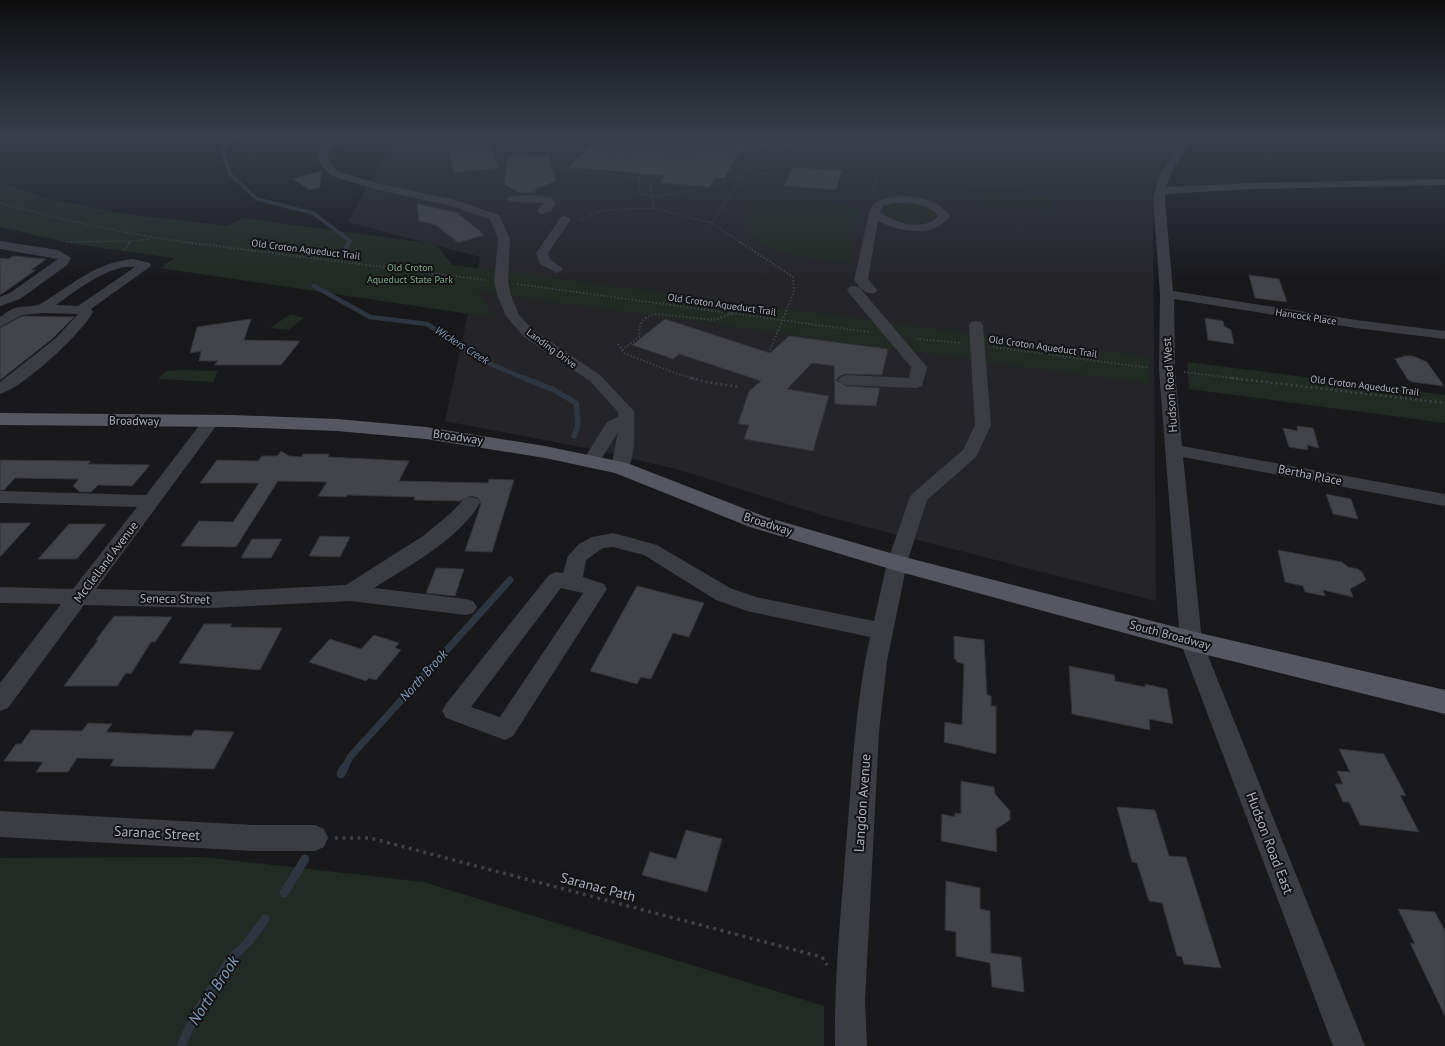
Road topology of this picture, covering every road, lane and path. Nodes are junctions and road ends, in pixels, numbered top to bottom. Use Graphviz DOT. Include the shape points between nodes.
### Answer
graph roads {
  1 [pos="370,185"];
  2 [pos="639,185"];
  3 [pos="652,185"];
  4 [pos="716,185"];
  5 [pos="736,185"];
  6 [pos="1162,185"];
  7 [pos="1310,185"];
  8 [pos="1160,190"];
  9 [pos="651,196"];
  10 [pos="512,199"];
  11 [pos="0,203"];
  12 [pos="654,208"];
  13 [pos="542,211"];
  14 [pos="875,213"];
  15 [pos="565,219"];
  16 [pos="711,223"];
  17 [pos="554,235"];
  18 [pos="152,238"];
  19 [pos="131,241"];
  20 [pos="59,243"];
  21 [pos="0,245"];
  22 [pos="112,265"];
  23 [pos="557,269"];
  24 [pos="501,282"];
  25 [pos="854,290"];
  26 [pos="870,290"];
  27 [pos="1167,294"];
  28 [pos="0,302"];
  29 [pos="42,309"];
  30 [pos="80,310"];
  31 [pos="732,314"];
  32 [pos="782,320"];
  33 [pos="0,323"];
  34 [pos="976,325"];
  35 [pos="891,335"];
  36 [pos="1445,335"];
  37 [pos="618,344"];
  38 [pos="976,345"];
  39 [pos="622,350"];
  40 [pos="770,350"];
  41 [pos="1167,370"];
  42 [pos="846,380"];
  43 [pos="740,387"];
  44 [pos="0,389"];
  45 [pos="1445,403"];
  46 [pos="0,419"];
  47 [pos="626,419"];
  48 [pos="211,422"];
  49 [pos="1175,450"];
  50 [pos="591,462"];
  51 [pos="620,468"];
  52 [pos="0,496"];
  53 [pos="152,500"];
  54 [pos="1445,500"];
  55 [pos="471,503"];
  56 [pos="897,563"];
  57 [pos="572,582"];
  58 [pos="350,593"];
  59 [pos="0,595"];
  60 [pos="80,597"];
  61 [pos="466,607"];
  62 [pos="882,631"];
  63 [pos="1191,641"];
  64 [pos="0,701"];
  65 [pos="1445,702"];
  66 [pos="0,824"];
  67 [pos="315,838"];
  68 [pos="830,970"];
  69 [pos="851,1046"];
  70 [pos="1349,1046"];
  1 -- 24 [label="street, Landing Drive" via="451,202 495,218 504,239"];
  2 -- 9 [label="path" via="639,194"];
  3 -- 9 [label="path"];
  4 -- 9 [label="path" via="673,196"];
  5 -- 16 [label="path"];
  6 -- 8 [label="street, Hudson Road West"];
  7 -- 8 [label="street"];
  8 -- 27 [label="street, Hudson Road West"];
  9 -- 12 [label="path"];
  10 -- 13 [label="street" via="548,200 548,208"];
  11 -- 18 [label="path, Old Croton Aqueduct Trail"];
  12 -- 16 [label="path"];
  12 -- 17 [label="path" via="598,212 571,223 561,236"];
  14 -- 14 [label="street" via="887,222 907,227 937,224 944,216 938,207 930,203 891,200 879,204 875,208"];
  14 -- 26 [label="street" via="861,280"];
  15 -- 17 [label="street"];
  16 -- 32 [label="path" via="793,277 794,292"];
  17 -- 23 [label="street" via="542,253 544,261"];
  18 -- 19 [label="path"];
  18 -- 24 [label="path, Old Croton Aqueduct Trail"];
  19 -- 20 [label="path"];
  19 -- 22 [label="path"];
  21 -- 28 [label="street" via="58,254 65,258 15,296"];
  22 -- 29 [label="street"];
  22 -- 30 [label="street" via="129,262 145,266"];
  24 -- 31 [label="path, Old Croton Aqueduct Trail"];
  24 -- 47 [label="street, Landing Drive" via="513,316 528,332 595,378 626,411"];
  25 -- 35 [label="street"];
  27 -- 36 [label="street, Hancock Place" via="1356,324"];
  27 -- 41 [label="street, Hudson Road West"];
  29 -- 30 [label="street"];
  29 -- 33 [label="street" via="19,311"];
  30 -- 44 [label="street" via="86,312 79,324"];
  31 -- 32 [label="path, Old Croton Aqueduct Trail"];
  31 -- 39 [label="path" via="714,320 656,314 649,316 639,323 640,336"];
  32 -- 35 [label="path, Old Croton Aqueduct Trail"];
  32 -- 40 [label="path"];
  34 -- 38 [label="street, Langdon Avenue"];
  35 -- 38 [label="path, Old Croton Aqueduct Trail"];
  35 -- 42 [label="street" via="918,367 916,383"];
  37 -- 39 [label="path"];
  38 -- 41 [label="path, Old Croton Aqueduct Trail"];
  38 -- 56 [label="street, Langdon Avenue" via="983,425 970,453 919,497"];
  39 -- 43 [label="path" via="672,372 706,382"];
  41 -- 45 [label="path, Old Croton Aqueduct Trail"];
  41 -- 49 [label="street, Hudson Road West"];
  46 -- 48 [label="main road, Broadway"];
  47 -- 50 [label="street" via="613,426"];
  47 -- 51 [label="street, Landing Drive" via="626,440"];
  48 -- 50 [label="main road, Broadway" via="337,425 421,432 500,443"];
  48 -- 53 [label="street, McClelland Avenue"];
  49 -- 54 [label="street, Bertha Place"];
  49 -- 63 [label="street, Hudson Road West"];
  50 -- 51 [label="main road, Broadway"];
  51 -- 56 [label="main road, Broadway" via="758,522"];
  52 -- 53 [label="street"];
  53 -- 60 [label="street, McClelland Avenue"];
  55 -- 58 [label="street" via="458,518 434,537"];
  56 -- 62 [label="street, Langdon Avenue"];
  56 -- 63 [label="main road, South Broadway"];
  57 -- 57 [label="street" via="596,589 505,729 454,711 556,580"];
  57 -- 62 [label="street" via="578,556 599,542 613,540 650,550 723,594 754,605"];
  58 -- 60 [label="street, Seneca Street" via="210,600"];
  58 -- 61 [label="street, Seneca Street"];
  59 -- 60 [label="street, Seneca Street"];
  60 -- 64 [label="street, McClelland Avenue"];
  62 -- 69 [label="street, Langdon Avenue" via="867,732 850,1001"];
  63 -- 65 [label="main road, South Broadway"];
  63 -- 70 [label="street, Hudson Road East"];
  66 -- 67 [label="street, Saranac Street" via="253,838"];
  67 -- 68 [label="path, Saranac Path" via="370,838 822,957"];
}
